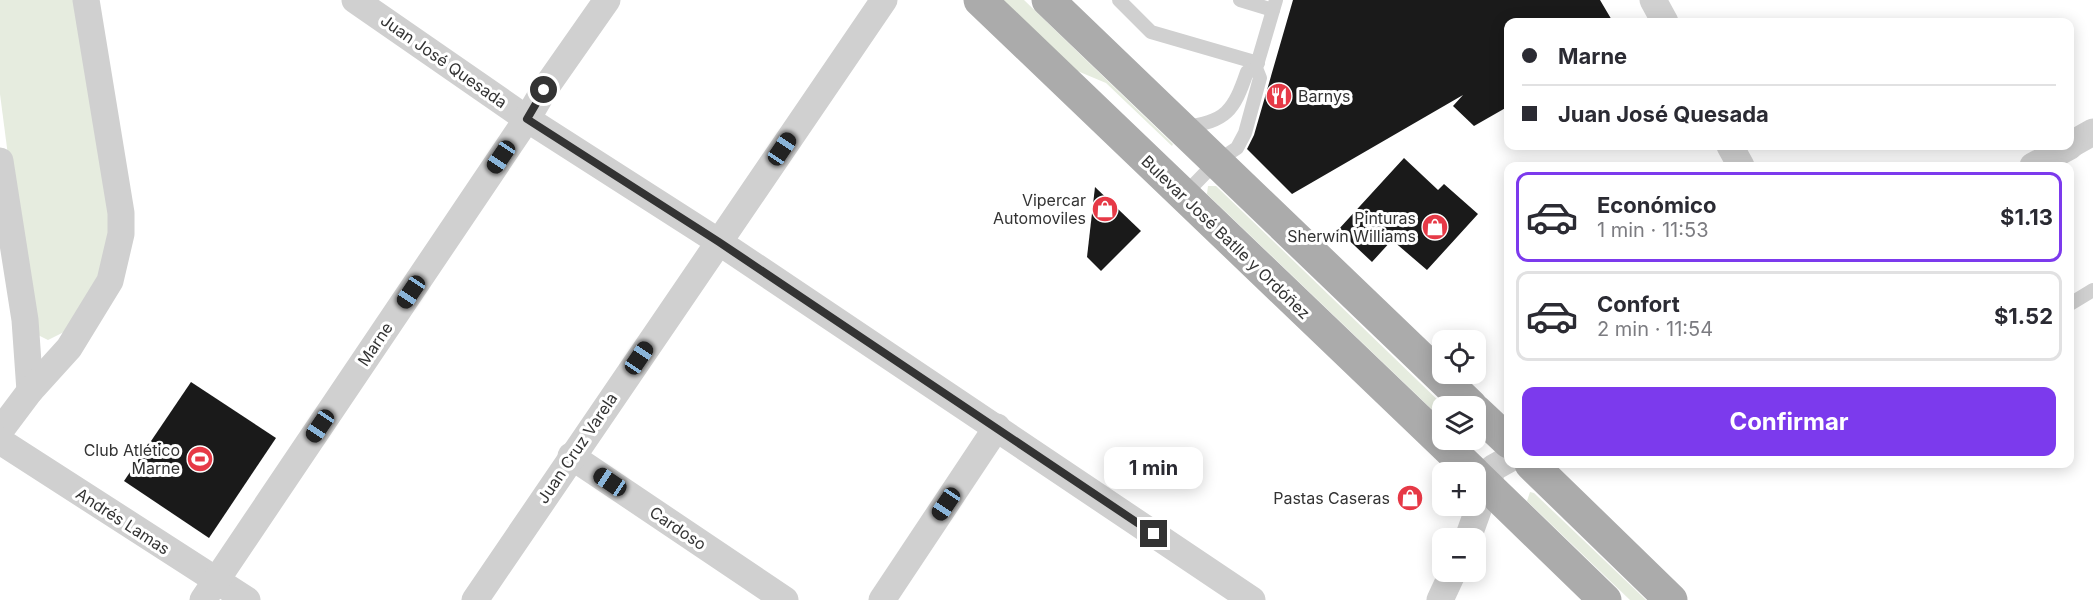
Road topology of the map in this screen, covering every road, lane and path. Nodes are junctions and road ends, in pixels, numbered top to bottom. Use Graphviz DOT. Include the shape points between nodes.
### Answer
graph roads {
  1 [pos="86,0"];
  2 [pos="355,0"];
  3 [pos="607,0"];
  4 [pos="884,0"];
  5 [pos="980,0"];
  6 [pos="1048,0"];
  7 [pos="1119,0"];
  8 [pos="1240,0"];
  9 [pos="1653,0"];
  10 [pos="1275,5"];
  11 [pos="1663,18"];
  12 [pos="1257,65"];
  13 [pos="527,119"];
  14 [pos="1182,127"];
  15 [pos="2093,132"];
  16 [pos="2074,144"];
  17 [pos="2063,150"];
  18 [pos="0,161"];
  19 [pos="1216,162"];
  20 [pos="2040,162"];
  21 [pos="1182,196"];
  22 [pos="719,242"];
  23 [pos="2093,290"];
  24 [pos="2074,301"];
  25 [pos="30,391"];
  26 [pos="1461,396"];
  27 [pos="1486,420"];
  28 [pos="997,427"];
  29 [pos="0,431"];
  30 [pos="1504,437"];
  31 [pos="0,441"];
  32 [pos="571,456"];
  33 [pos="1462,462"];
  34 [pos="1504,462"];
  35 [pos="1535,468"];
  36 [pos="1486,472"];
  37 [pos="1486,485"];
  38 [pos="1448,582"];
  39 [pos="210,590"];
  40 [pos="247,600"];
  41 [pos="475,600"];
  42 [pos="785,600"];
  43 [pos="882,600"];
  44 [pos="1252,600"];
  45 [pos="1440,600"];
  46 [pos="1605,600"];
  47 [pos="1671,600"];
  1 -- 25 [label="street" via="121,213 121,234 110,281 69,348"];
  2 -- 13 [label="street, Juan José Quesada"];
  3 -- 13 [label="street, Marne"];
  4 -- 22 [label="street, Juan Cruz Varela"];
  5 -- 21 [label="main road, Bulevar José Batlle y Ordóñez"];
  6 -- 14 [label="main road"];
  7 -- 12 [label="lane" via="1151,32"];
  8 -- 10 [label="lane"];
  9 -- 11 [label="street"];
  10 -- 12 [label="lane"];
  12 -- 14 [label="lane" via="1247,72 1234,105 1223,117"];
  12 -- 19 [label="lane" via="1260,78 1245,133 1237,148"];
  13 -- 22 [label="street, Juan José Quesada"];
  13 -- 39 [label="street, Marne"];
  14 -- 19 [label="main road"];
  15 -- 16 [label="street"];
  17 -- 20 [label="street"];
  18 -- 25 [label="street" via="25,320"];
  19 -- 21 [label="lane"];
  19 -- 26 [label="main road"];
  21 -- 33 [label="main road, Bulevar José Batlle y Ordóñez"];
  22 -- 28 [label="street, Juan José Quesada"];
  22 -- 32 [label="street, Juan Cruz Varela"];
  23 -- 24 [label="lane"];
  25 -- 29 [label="street"];
  27 -- 30 [label="main road"];
  28 -- 43 [label="street"];
  28 -- 44 [label="street, Juan José Quesada"];
  31 -- 39 [label="street, Andrés Lamas"];
  32 -- 41 [label="street, Juan Cruz Varela"];
  32 -- 42 [label="street, Cardoso"];
  34 -- 36 [label="street"];
  35 -- 47 [label="main road"];
  37 -- 46 [label="main road, Bulevar José Batlle y Ordóñez"];
  38 -- 45 [label="street"];
  39 -- 40 [label="street, Andrés Lamas"];
}
